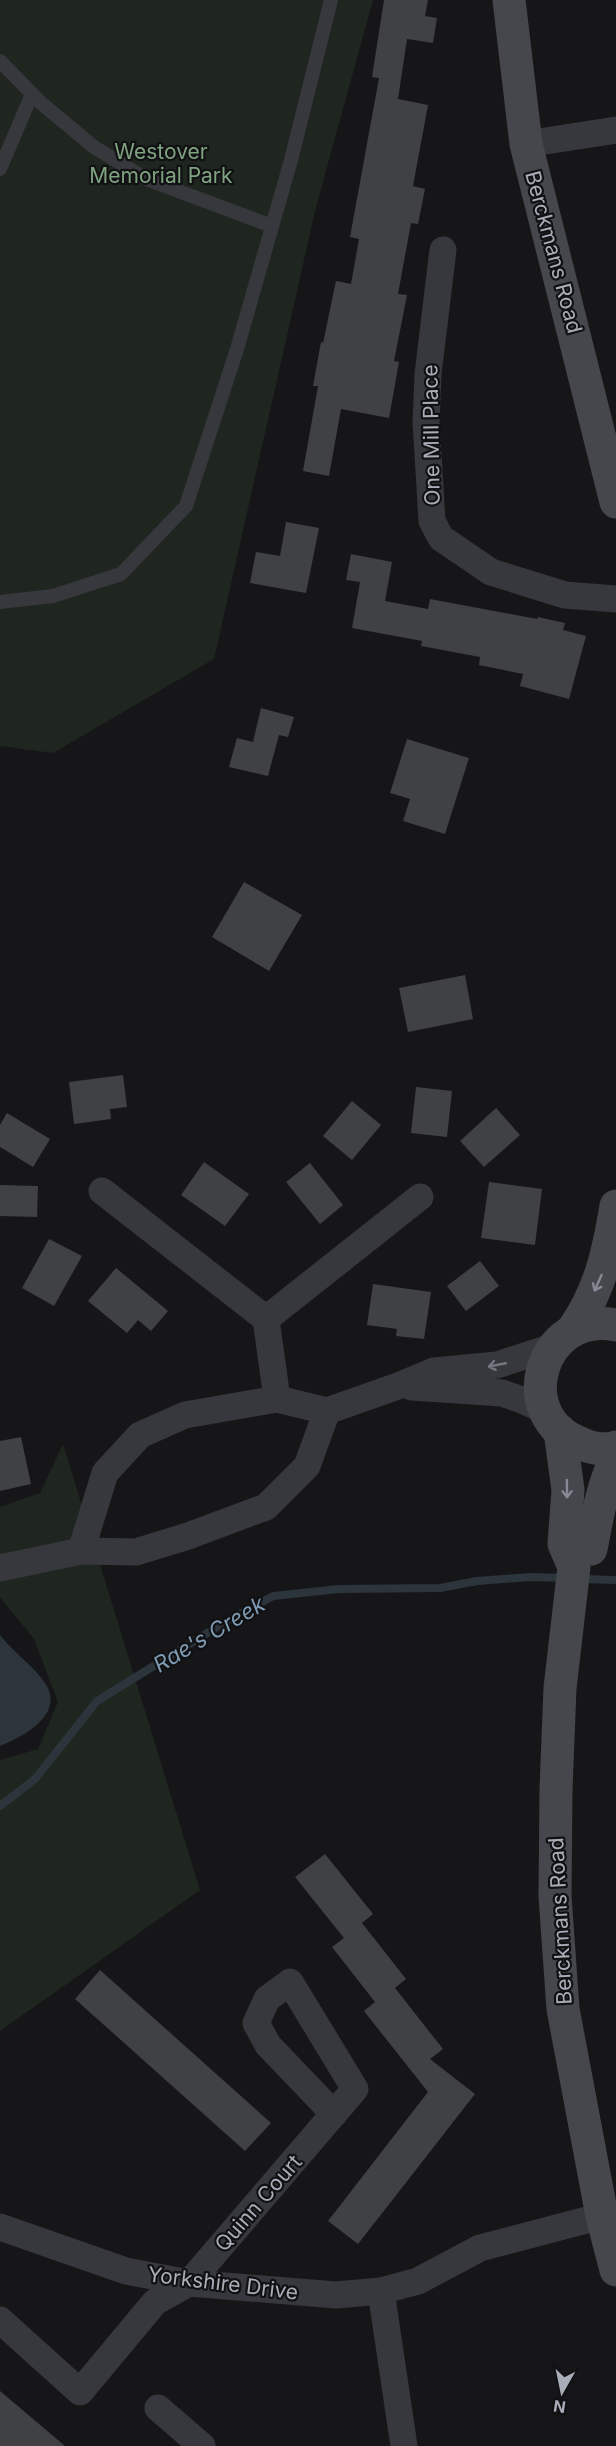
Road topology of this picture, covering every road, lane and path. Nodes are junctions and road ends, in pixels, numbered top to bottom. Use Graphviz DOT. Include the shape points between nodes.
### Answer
graph roads {
  1 [pos="331,0"];
  2 [pos="509,0"];
  3 [pos="0,61"];
  4 [pos="32,93"];
  5 [pos="616,130"];
  6 [pos="526,144"];
  7 [pos="0,169"];
  8 [pos="272,226"];
  9 [pos="443,250"];
  10 [pos="616,502"];
  11 [pos="616,598"];
  12 [pos="0,602"];
  13 [pos="102,1191"];
  14 [pos="420,1197"];
  15 [pos="616,1206"];
  16 [pos="266,1319"];
  17 [pos="616,1325"];
  18 [pos="562,1339"];
  19 [pos="398,1386"];
  20 [pos="277,1399"];
  21 [pos="327,1411"];
  22 [pos="553,1421"];
  23 [pos="616,1447"];
  24 [pos="616,1458"];
  25 [pos="616,1512"];
  26 [pos="81,1551"];
  27 [pos="583,1558"];
  28 [pos="0,1568"];
  29 [pos="334,2114"];
  30 [pos="602,2216"];
  31 [pos="0,2227"];
  32 [pos="616,2270"];
  33 [pos="189,2283"];
  34 [pos="381,2291"];
  35 [pos="0,2320"];
  36 [pos="158,2408"];
  37 [pos="202,2446"];
  38 [pos="404,2446"];
  1 -- 8 [label="lane"];
  2 -- 6 [label="main road, Berckmans Road"];
  3 -- 4 [label="lane"];
  4 -- 7 [label="lane"];
  4 -- 8 [label="lane" via="94,147 146,179"];
  5 -- 6 [label="street"];
  6 -- 10 [label="main road, Berckmans Road"];
  8 -- 12 [label="lane" via="186,506 121,574 53,596"];
  9 -- 11 [label="street, One Mill Place" via="426,422 432,521 441,538 491,572 565,596"];
  13 -- 16 [label="street"];
  14 -- 16 [label="street"];
  15 -- 18 [label="main road, one-way" via="602,1274 582,1318"];
  16 -- 20 [label="street"];
  17 -- 18 [label="main road" via="585,1325"];
  18 -- 19 [label="street, one-way" via="497,1365 434,1371"];
  18 -- 22 [label="main road, Berckmans Road" via="543,1365 539,1385 543,1406"];
  19 -- 21 [label="street"];
  19 -- 22 [label="street" via="502,1393 522,1400"];
  20 -- 21 [label="street"];
  20 -- 26 [label="street" via="185,1415 141,1435 105,1473"];
  21 -- 26 [label="street" via="307,1466 266,1506 136,1552"];
  22 -- 23 [label="main road" via="570,1440 590,1447"];
  22 -- 27 [label="main road, Berckmans Road, one-way" via="568,1490 564,1544"];
  24 -- 27 [label="main road, Berckmans Road"];
  25 -- 27 [label="main road"];
  26 -- 28 [label="street"];
  27 -- 30 [label="main road, Berckmans Road" via="560,1688 555,1896 562,1998"];
  29 -- 33 [label="street, Quinn Court"];
  30 -- 32 [label="main road, Berckmans Road"];
  30 -- 34 [label="street, Yorkshire Drive" via="480,2248 418,2281"];
  31 -- 33 [label="street, Yorkshire Drive" via="126,2271"];
  33 -- 34 [label="street, Yorkshire Drive" via="336,2295"];
  33 -- 35 [label="street, Quinn Court" via="155,2302 80,2392"];
  34 -- 38 [label="street"];
  36 -- 37 [label="street"];
}
